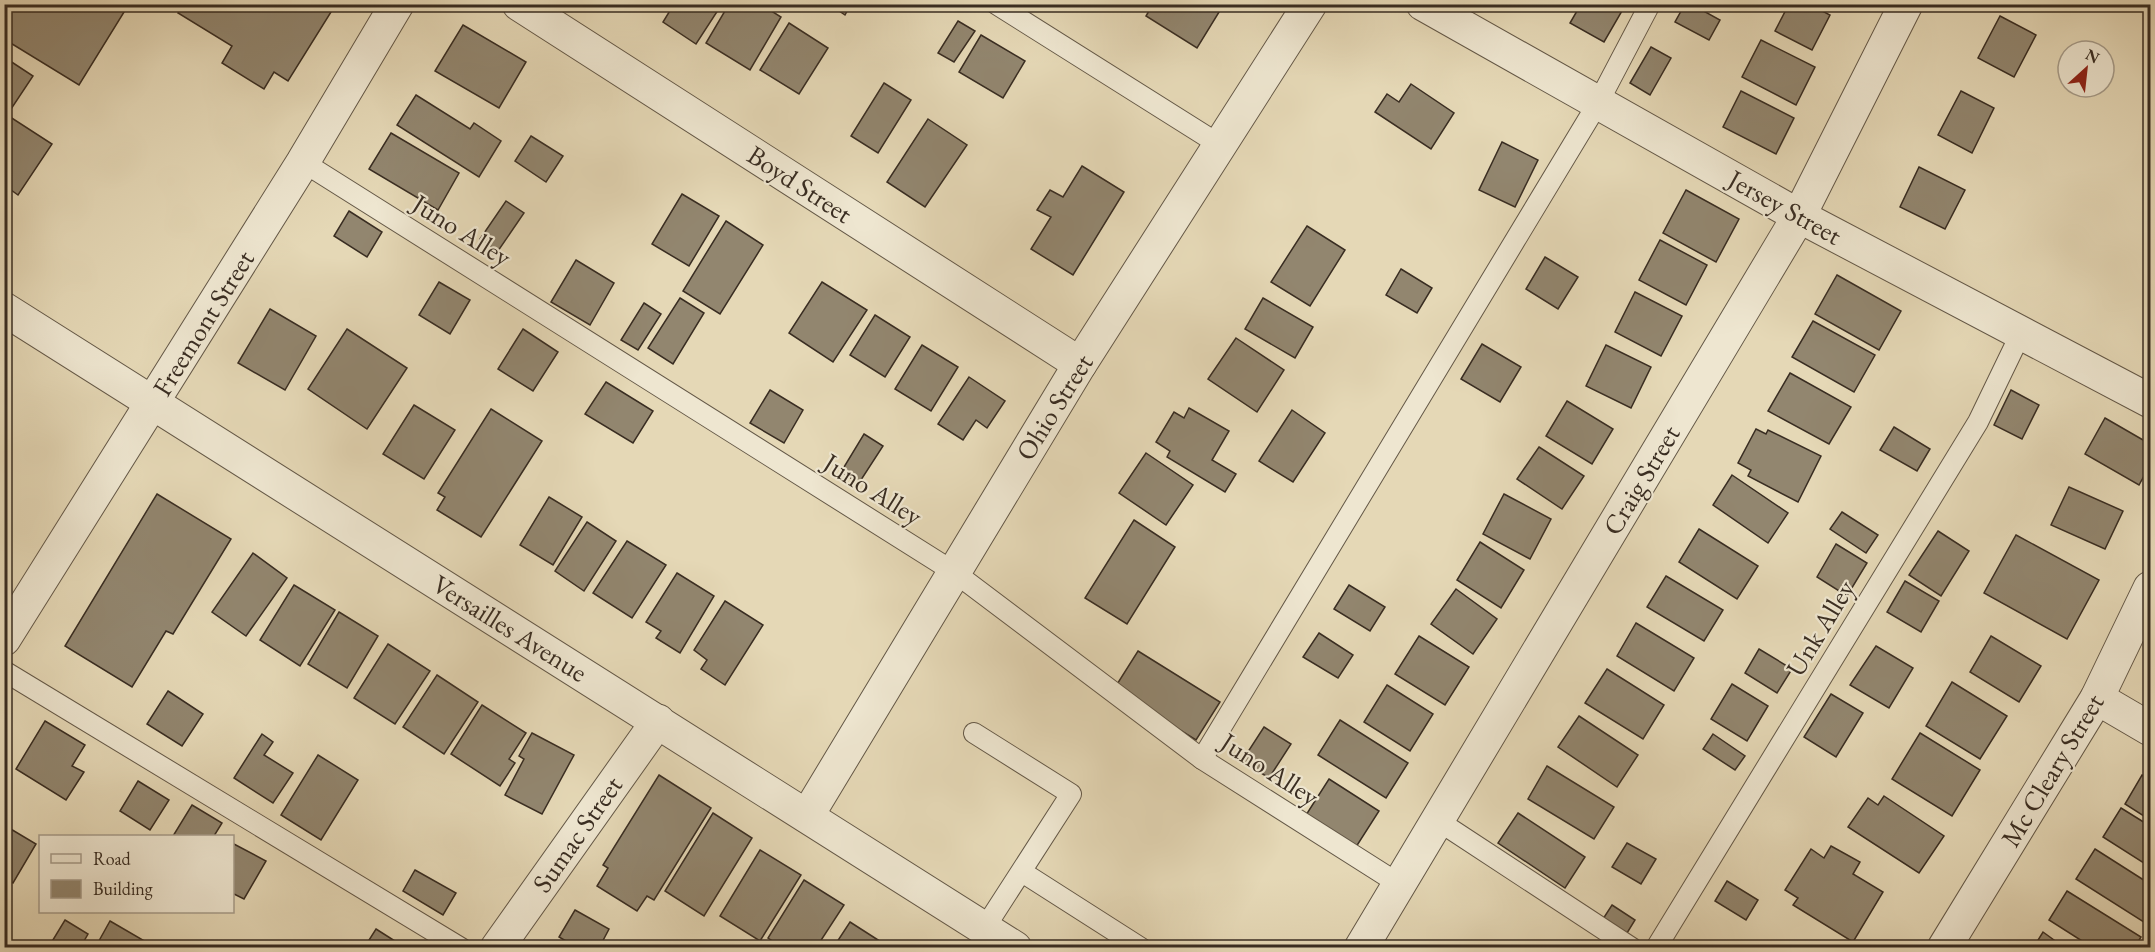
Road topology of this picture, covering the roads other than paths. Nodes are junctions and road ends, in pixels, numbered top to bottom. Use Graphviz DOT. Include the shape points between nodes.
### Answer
graph roads {
  1 [pos="397,4"];
  2 [pos="519,4"];
  3 [pos="1310,4"];
  4 [pos="1423,4"];
  5 [pos="1650,4"];
  6 [pos="1906,4"];
  7 [pos="1005,7"];
  8 [pos="1598,103"];
  9 [pos="1220,145"];
  10 [pos="303,162"];
  11 [pos="1799,216"];
  12 [pos="4,309"];
  13 [pos="2021,333"];
  14 [pos="1080,364"];
  15 [pos="2151,401"];
  16 [pos="153,402"];
  17 [pos="954,572"];
  18 [pos="2151,588"];
  19 [pos="4,639"];
  20 [pos="4,671"];
  21 [pos="2097,698"];
  22 [pos="658,721"];
  23 [pos="2151,729"];
  24 [pos="974,733"];
  25 [pos="1202,759"];
  26 [pos="807,816"];
  27 [pos="1437,820"];
  28 [pos="1022,872"];
  29 [pos="1399,884"];
  30 [pos="1005,942"];
  31 [pos="461,948"];
  32 [pos="497,948"];
  33 [pos="1142,948"];
  34 [pos="1361,948"];
  35 [pos="1632,948"];
  36 [pos="1656,948"];
  37 [pos="1944,948"];
  1 -- 10 [label="street, Freemont Street"];
  2 -- 14 [label="street, Boyd Street"];
  3 -- 9 [label="street, Ohio Street"];
  4 -- 8 [label="street, Jersey Street"];
  5 -- 8 [label="lane"];
  6 -- 11 [label="street, Craig Street"];
  7 -- 9 [label="lane"];
  8 -- 11 [label="street, Jersey Street"];
  8 -- 25 [label="lane"];
  9 -- 14 [label="street, Ohio Street"];
  10 -- 16 [label="street, Freemont Street"];
  10 -- 17 [label="lane, Juno Alley"];
  11 -- 13 [label="street, Jersey Street"];
  11 -- 27 [label="street, Craig Street"];
  12 -- 16 [label="street, Versailles Avenue"];
  13 -- 15 [label="street, Jersey Street"];
  13 -- 36 [label="lane, Unk Alley" via="1978,422"];
  14 -- 17 [label="street, Ohio Street"];
  16 -- 19 [label="street, Freemont Street"];
  16 -- 22 [label="street, Versailles Avenue"];
  17 -- 25 [label="lane, Juno Alley"];
  17 -- 26 [label="street, Ohio Street"];
  18 -- 21 [label="street, Mc Cleary Street"];
  20 -- 31 [label="lane"];
  21 -- 23 [label="street"];
  21 -- 37 [label="street, Mc Cleary Street"];
  22 -- 26 [label="street, Versailles Avenue"];
  22 -- 32 [label="street, Sumac Street"];
  24 -- 28 [label="lane" via="1071,794"];
  25 -- 29 [label="lane, Juno Alley"];
  26 -- 30 [label="street, Versailles Avenue"];
  27 -- 29 [label="street, Craig Street"];
  27 -- 35 [label="lane"];
  28 -- 30 [label="lane"];
  28 -- 33 [label="lane"];
  29 -- 34 [label="street, Craig Street"];
}
